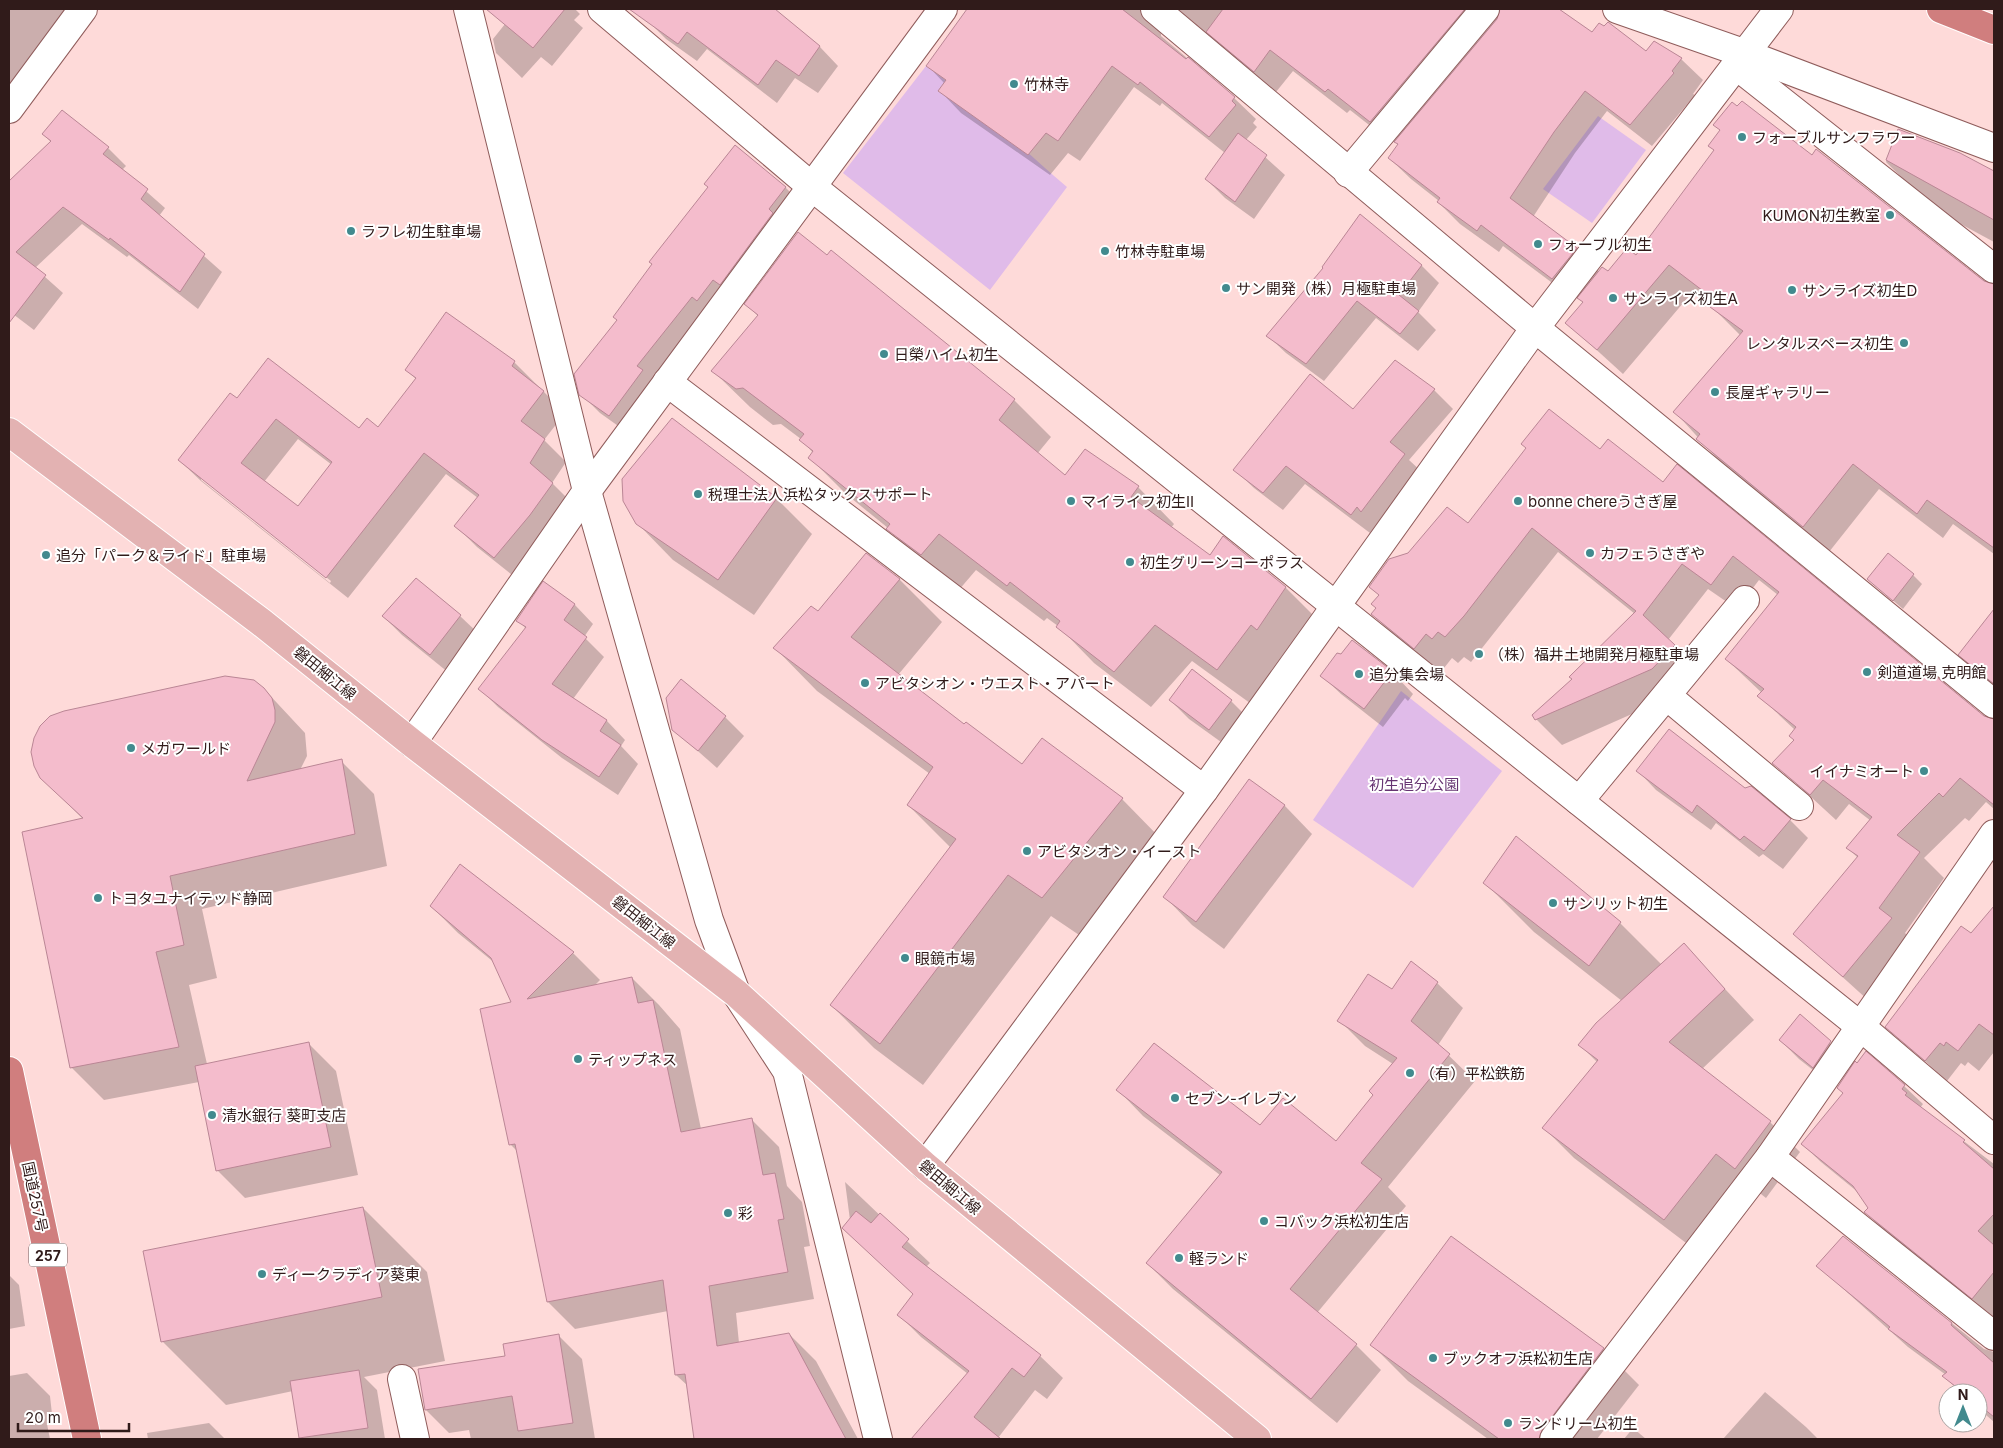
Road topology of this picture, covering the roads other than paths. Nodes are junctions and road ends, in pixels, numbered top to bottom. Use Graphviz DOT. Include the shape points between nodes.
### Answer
graph roads {
  1 [pos="82,9"];
  2 [pos="468,9"];
  3 [pos="602,9"];
  4 [pos="942,9"];
  5 [pos="1485,9"];
  6 [pos="1617,9"];
  7 [pos="1779,9"];
  8 [pos="1941,9"];
  9 [pos="1169,13"];
  10 [pos="1994,30"];
  11 [pos="1741,60"];
  12 [pos="9,109"];
  13 [pos="1994,148"];
  14 [pos="1348,173"];
  15 [pos="811,186"];
  16 [pos="1994,269"];
  17 [pos="1535,328"];
  18 [pos="667,382"];
  19 [pos="9,432"];
  20 [pos="586,491"];
  21 [pos="1745,600"];
  22 [pos="1337,608"];
  23 [pos="1667,696"];
  24 [pos="1994,704"];
  25 [pos="412,743"];
  26 [pos="1204,790"];
  27 [pos="1579,801"];
  28 [pos="1799,806"];
  29 [pos="1992,843"];
  30 [pos="736,993"];
  31 [pos="1860,1026"];
  32 [pos="9,1071"];
  33 [pos="1994,1140"];
  34 [pos="1770,1157"];
  35 [pos="925,1166"];
  36 [pos="1994,1336"];
  37 [pos="402,1380"];
  38 [pos="86,1439"];
  39 [pos="415,1439"];
  40 [pos="878,1439"];
  41 [pos="1257,1439"];
  42 [pos="1554,1439"];
  1 -- 12 [label="street"];
  2 -- 20 [label="street"];
  3 -- 15 [label="street"];
  4 -- 15 [label="street"];
  5 -- 14 [label="street"];
  6 -- 11 [label="street"];
  7 -- 11 [label="street"];
  8 -- 10 [label="highway"];
  9 -- 14 [label="street"];
  11 -- 13 [label="street"];
  11 -- 16 [label="street"];
  11 -- 17 [label="street"];
  14 -- 17 [label="street"];
  15 -- 18 [label="street"];
  15 -- 22 [label="street"];
  17 -- 22 [label="street"];
  17 -- 24 [label="street"];
  18 -- 20 [label="street"];
  18 -- 26 [label="street"];
  19 -- 25 [label="main road, 磐田細江線" via="261,622"];
  20 -- 25 [label="street"];
  20 -- 30 [label="street" via="709,920"];
  21 -- 23 [label="street"];
  22 -- 26 [label="street"];
  22 -- 27 [label="street"];
  23 -- 27 [label="street"];
  23 -- 28 [label="street"];
  25 -- 30 [label="main road, 磐田細江線"];
  26 -- 35 [label="street"];
  27 -- 31 [label="street"];
  29 -- 31 [label="street"];
  30 -- 35 [label="main road, 磐田細江線"];
  30 -- 40 [label="street" via="787,1071"];
  31 -- 33 [label="street"];
  31 -- 34 [label="street"];
  32 -- 38 [label="highway, 国道257号 / 257"];
  34 -- 36 [label="street"];
  34 -- 42 [label="street"];
  35 -- 41 [label="main road, 磐田細江線"];
  37 -- 39 [label="street"];
}
